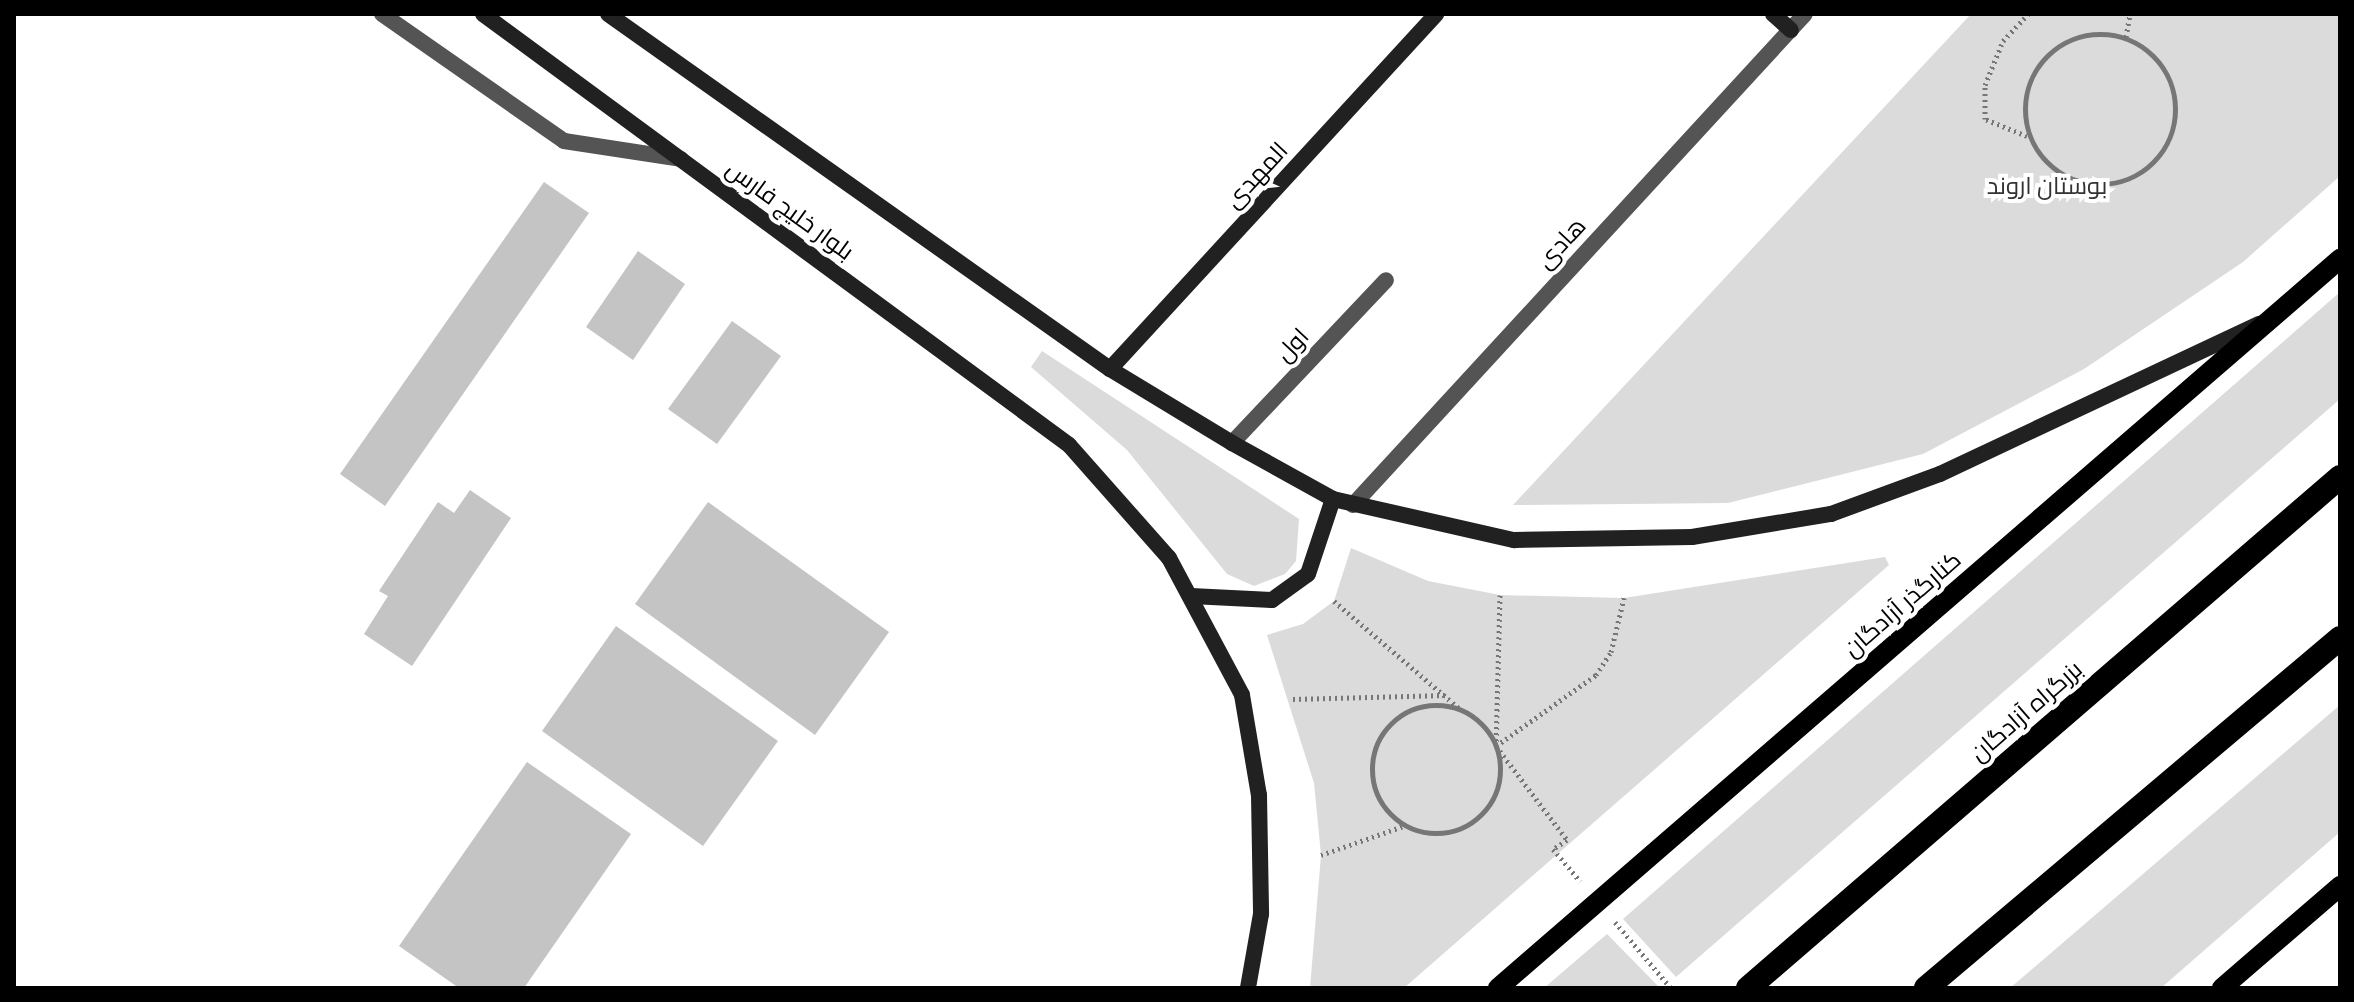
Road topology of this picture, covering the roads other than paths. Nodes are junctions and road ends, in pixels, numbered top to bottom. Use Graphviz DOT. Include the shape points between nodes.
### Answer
graph roads {
  1 [pos="382,14"];
  2 [pos="483,14"];
  3 [pos="608,14"];
  4 [pos="1436,14"];
  5 [pos="1773,14"];
  6 [pos="1805,14"];
  7 [pos="1791,30"];
  8 [pos="681,159"];
  9 [pos="2340,259"];
  10 [pos="1386,280"];
  11 [pos="2266,321"];
  12 [pos="1110,369"];
  13 [pos="1232,443"];
  14 [pos="2340,477"];
  15 [pos="1333,499"];
  16 [pos="1353,505"];
  17 [pos="1191,596"];
  18 [pos="2340,641"];
  19 [pos="2340,886"];
  20 [pos="1248,988"];
  21 [pos="1498,988"];
  22 [pos="1748,988"];
  23 [pos="1926,988"];
  24 [pos="2222,988"];
  1 -- 8 [label="street" via="564,141"];
  2 -- 8 [label="main road, بلوار خلیج فارس"];
  3 -- 12 [label="main road"];
  4 -- 12 [label="main road, المهدی"];
  5 -- 7 [label="main road"];
  6 -- 7 [label="street, هادی"];
  7 -- 16 [label="street, هادی"];
  8 -- 17 [label="main road, بلوار خلیج فارس" via="1069,445 1169,558"];
  9 -- 11 [label="main road, کنارگذر آزادگان"];
  10 -- 13 [label="street, اول"];
  11 -- 16 [label="main road" via="1940,474 1831,514 1692,537 1514,540"];
  11 -- 21 [label="main road, کنارگذر آزادگان"];
  12 -- 13 [label="main road"];
  13 -- 15 [label="main road"];
  14 -- 22 [label="highway, بزرگراه آزادگان"];
  15 -- 16 [label="main road"];
  15 -- 17 [label="main road" via="1308,574 1272,600"];
  17 -- 20 [label="main road, بلوار خلیج فارس" via="1242,695 1259,795 1261,914"];
  18 -- 23 [label="highway"];
  19 -- 24 [label="main road"];
}
